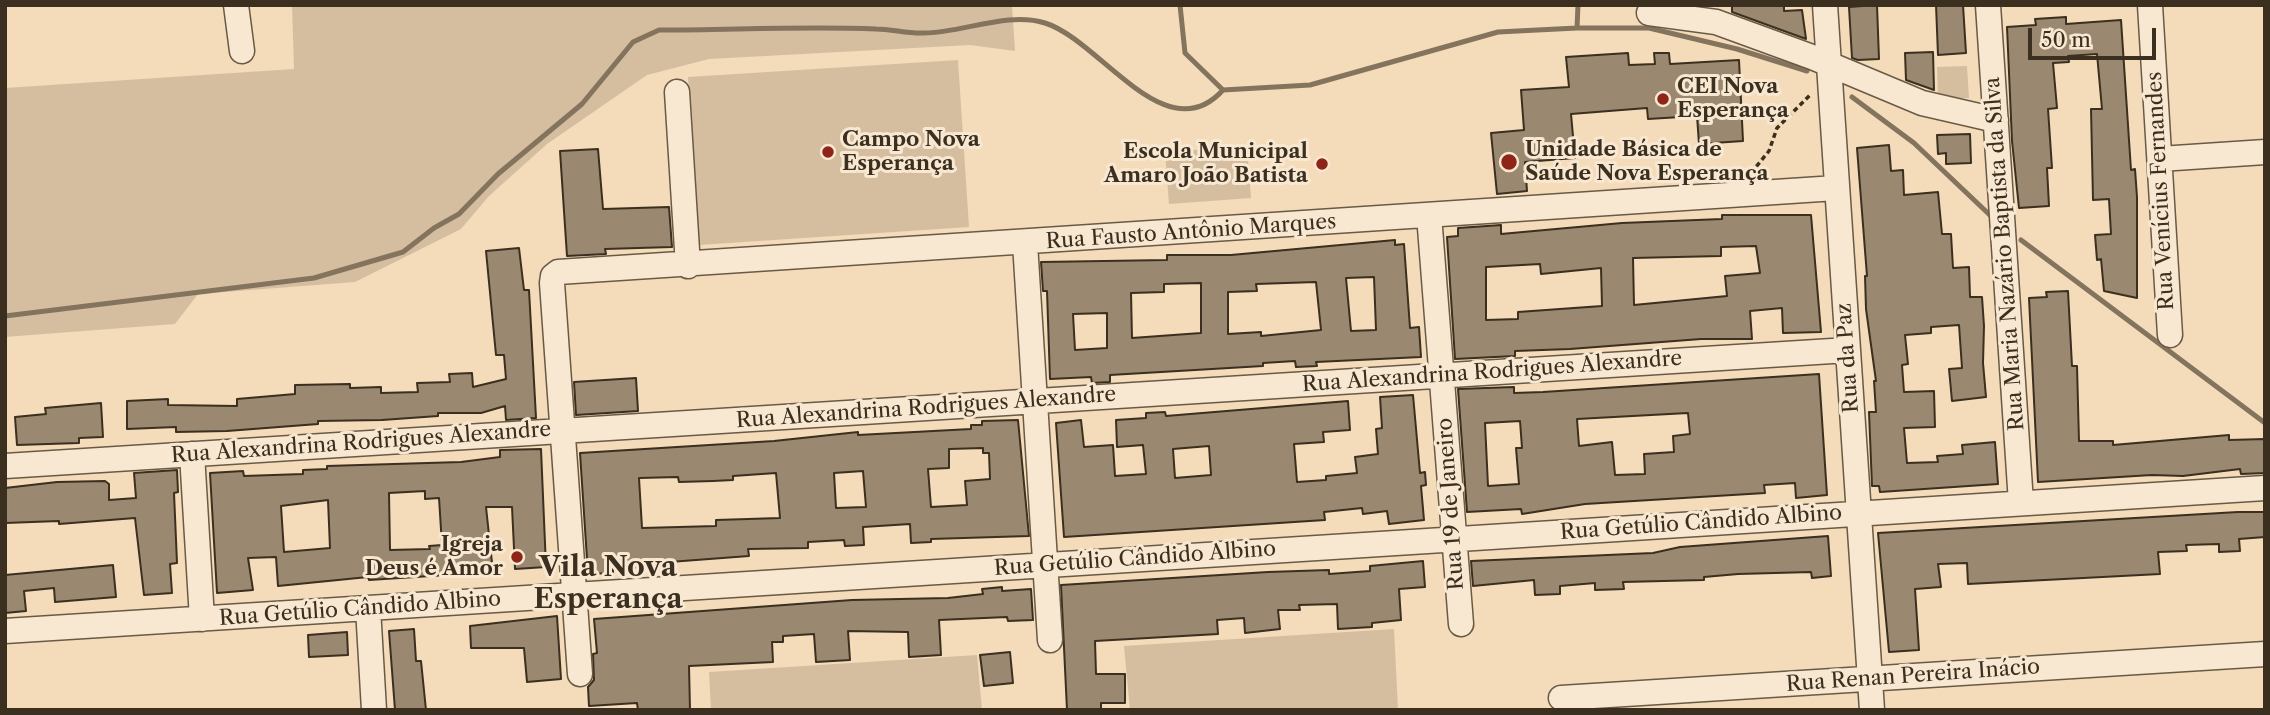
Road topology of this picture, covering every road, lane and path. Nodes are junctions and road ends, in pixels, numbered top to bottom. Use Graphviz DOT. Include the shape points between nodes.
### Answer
graph roads {
  1 [pos="236,5"];
  2 [pos="1825,5"];
  3 [pos="1988,5"];
  4 [pos="2150,5"];
  5 [pos="1649,13"];
  6 [pos="242,51"];
  7 [pos="1828,64"];
  8 [pos="677,92"];
  9 [pos="1814,92"];
  10 [pos="1996,120"];
  11 [pos="2265,152"];
  12 [pos="2160,159"];
  13 [pos="1744,182"];
  14 [pos="1836,188"];
  15 [pos="1429,215"];
  16 [pos="1025,243"];
  17 [pos="688,266"];
  18 [pos="2170,335"];
  19 [pos="1848,350"];
  20 [pos="1441,375"];
  21 [pos="1035,401"];
  22 [pos="563,431"];
  23 [pos="192,454"];
  24 [pos="5,466"];
  25 [pos="2265,488"];
  26 [pos="2021,503"];
  27 [pos="1859,513"];
  28 [pos="1454,539"];
  29 [pos="1045,565"];
  30 [pos="574,595"];
  31 [pos="368,608"];
  32 [pos="202,619"];
  33 [pos="1461,624"];
  34 [pos="5,631"];
  35 [pos="1050,640"];
  36 [pos="2265,654"];
  37 [pos="580,674"];
  38 [pos="1870,678"];
  39 [pos="1561,698"];
  40 [pos="374,710"];
  41 [pos="1872,710"];
  1 -- 6 [label="street"];
  2 -- 7 [label="street, Rua da Paz"];
  3 -- 10 [label="street, Rua Maria Nazário Baptista da Silva"];
  4 -- 12 [label="street, Rua Venícius Fernandes"];
  5 -- 7 [label="street" via="1716,22"];
  7 -- 10 [label="street" via="1922,103"];
  7 -- 14 [label="street, Rua da Paz"];
  8 -- 17 [label="street"];
  9 -- 13 [label="path" via="1777,128 1769,150"];
  10 -- 26 [label="street, Rua Maria Nazário Baptista da Silva"];
  11 -- 12 [label="street"];
  12 -- 18 [label="street, Rua Venícius Fernandes"];
  14 -- 15 [label="street, Rua Fausto Antônio Marques"];
  14 -- 19 [label="street, Rua da Paz"];
  15 -- 16 [label="street, Rua Fausto Antônio Marques"];
  15 -- 20 [label="street, Rua 19 de Janeiro"];
  16 -- 17 [label="street, Rua Fausto Antônio Marques"];
  16 -- 21 [label="street"];
  17 -- 22 [label="street, Rua Fausto Antônio Marques" via="558,272 553,276"];
  19 -- 20 [label="street, Rua Alexandrina Rodrigues Alexandre"];
  19 -- 27 [label="street, Rua da Paz"];
  20 -- 21 [label="street, Rua Alexandrina Rodrigues Alexandre"];
  20 -- 28 [label="street, Rua 19 de Janeiro"];
  21 -- 22 [label="street, Rua Alexandrina Rodrigues Alexandre"];
  21 -- 29 [label="street"];
  22 -- 23 [label="street, Rua Alexandrina Rodrigues Alexandre"];
  22 -- 30 [label="street"];
  23 -- 24 [label="street, Rua Alexandrina Rodrigues Alexandre"];
  23 -- 32 [label="street"];
  25 -- 26 [label="street, Rua Getúlio Cândido Albino"];
  26 -- 27 [label="street, Rua Getúlio Cândido Albino"];
  27 -- 28 [label="street, Rua Getúlio Cândido Albino"];
  27 -- 38 [label="street, Rua da Paz"];
  28 -- 29 [label="street, Rua Getúlio Cândido Albino"];
  28 -- 33 [label="street, Rua 19 de Janeiro"];
  29 -- 30 [label="street, Rua Getúlio Cândido Albino"];
  29 -- 35 [label="street"];
  30 -- 31 [label="street, Rua Getúlio Cândido Albino"];
  30 -- 37 [label="street"];
  31 -- 32 [label="street, Rua Getúlio Cândido Albino"];
  31 -- 40 [label="street"];
  32 -- 34 [label="street, Rua Getúlio Cândido Albino"];
  36 -- 38 [label="street, Rua Renan Pereira Inácio"];
  38 -- 39 [label="street, Rua Renan Pereira Inácio"];
  38 -- 41 [label="street, Rua da Paz"];
}
